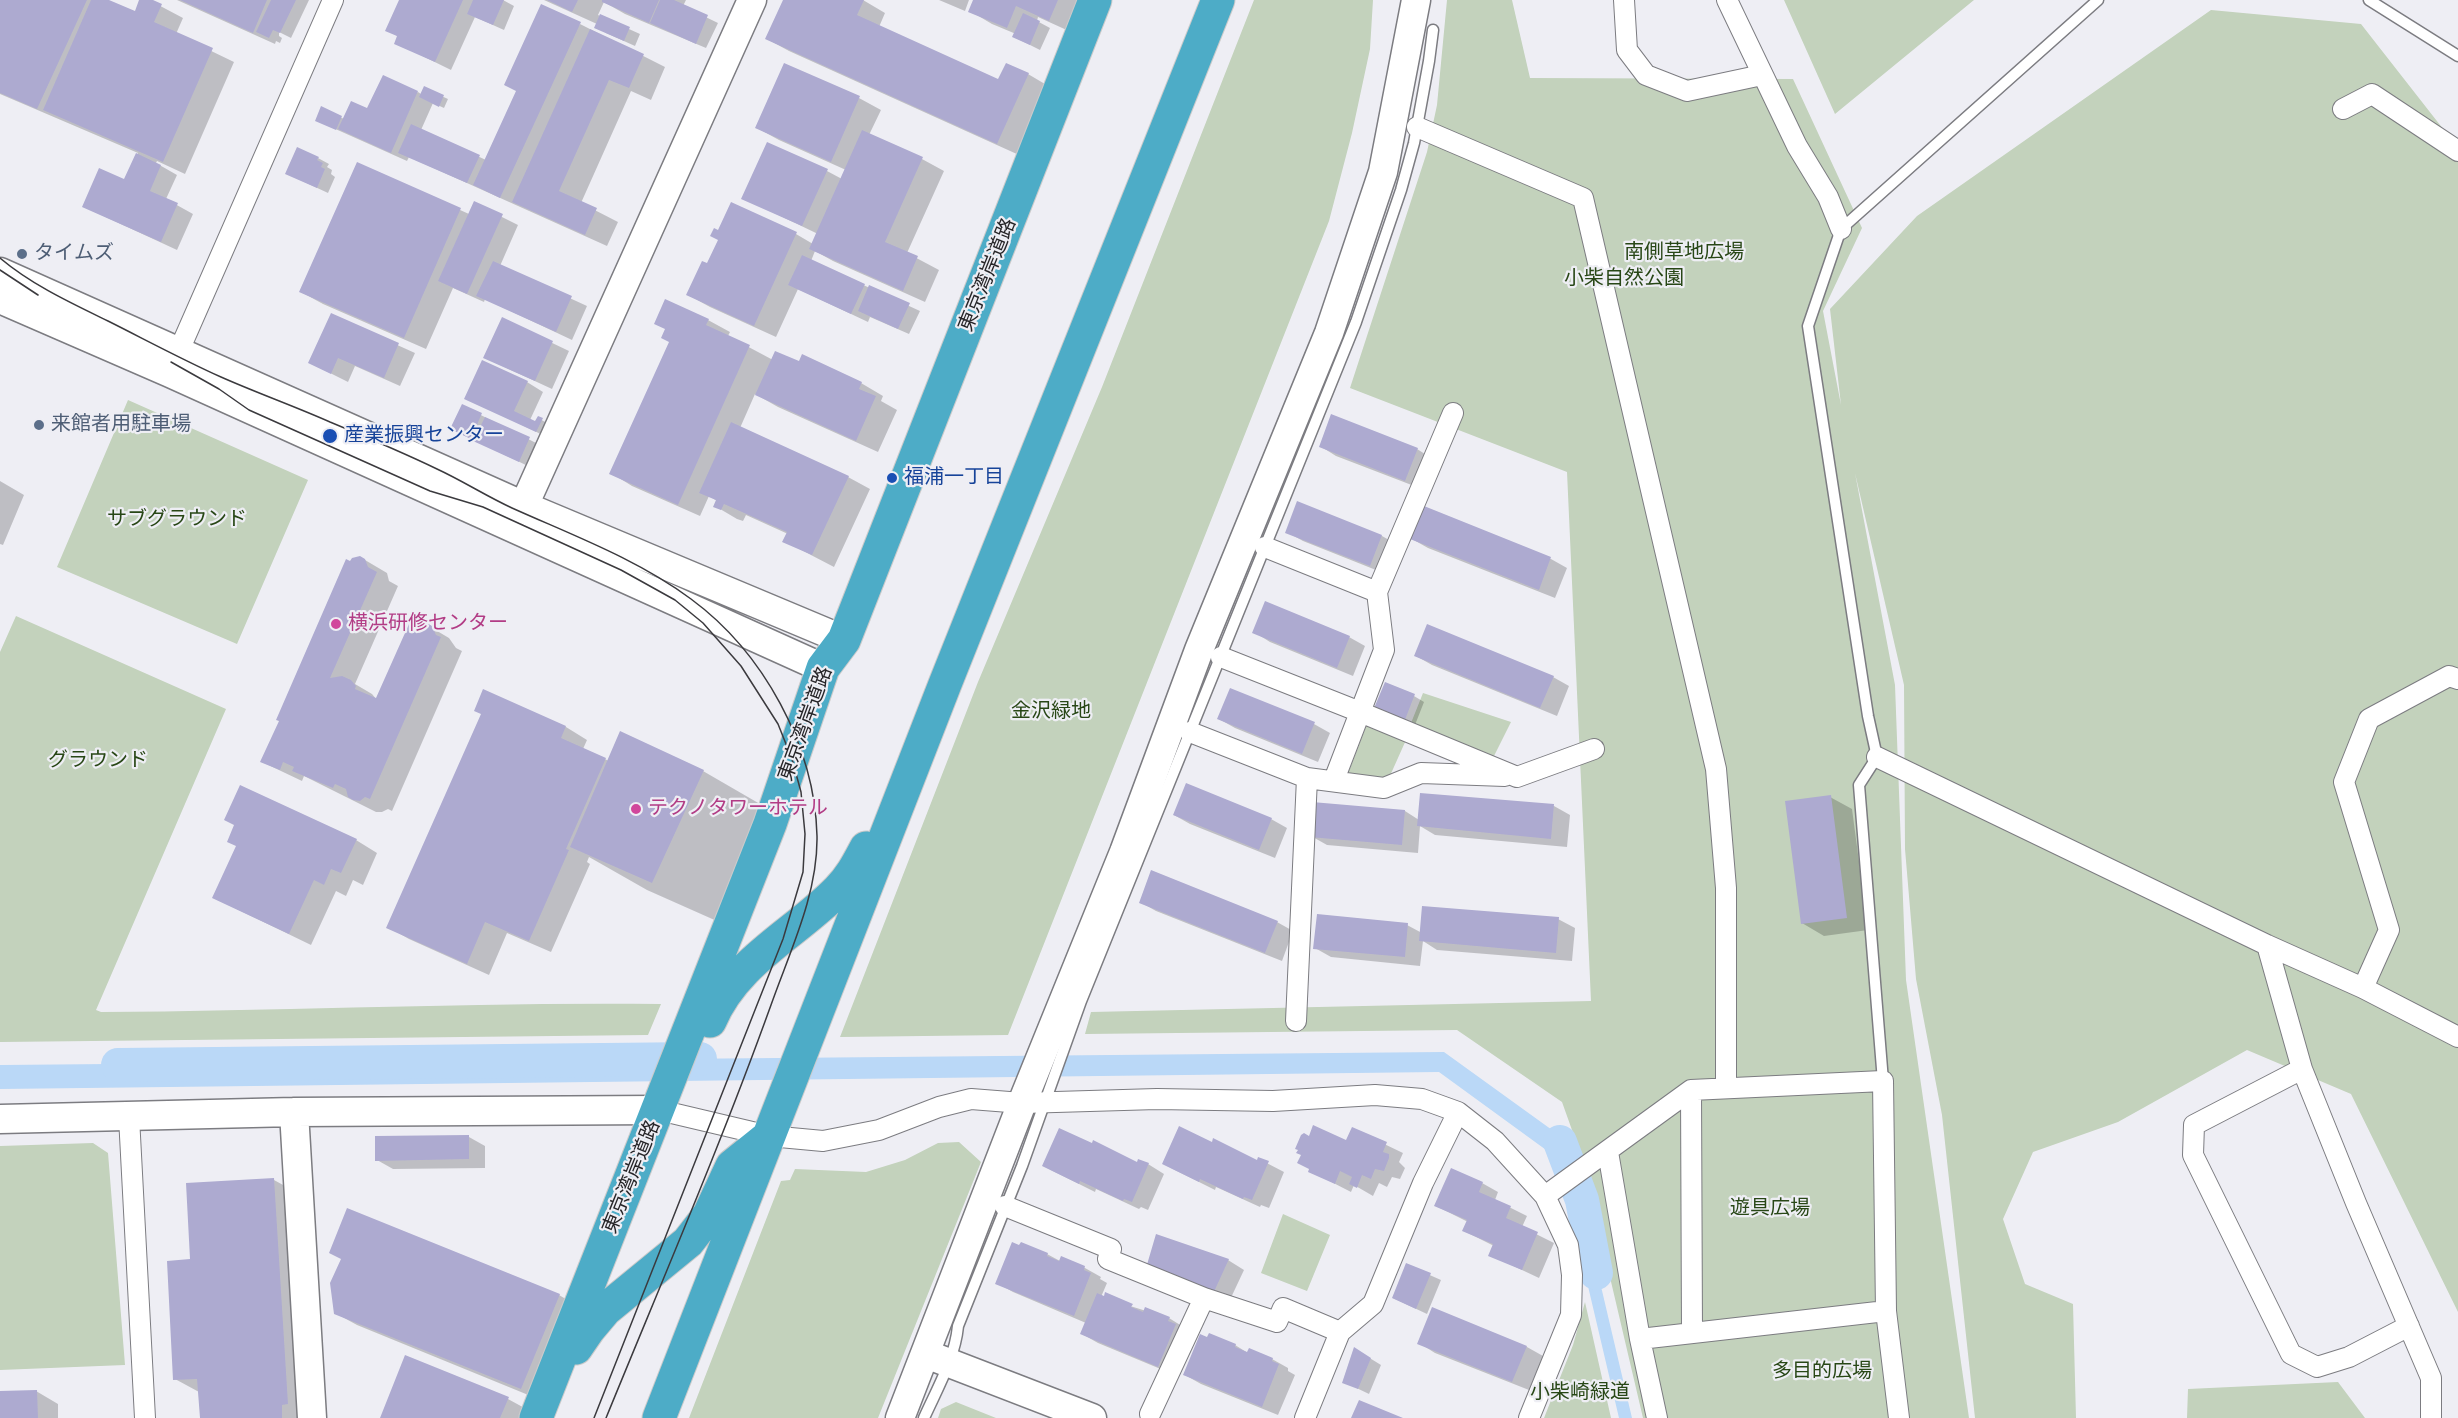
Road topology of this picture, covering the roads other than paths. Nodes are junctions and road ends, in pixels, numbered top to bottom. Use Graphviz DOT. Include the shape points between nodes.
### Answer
graph roads {
  1 [pos="333,0"];
  2 [pos="752,0"];
  3 [pos="1095,0"];
  4 [pos="1218,0"];
  5 [pos="1416,0"];
  6 [pos="1624,0"];
  7 [pos="1727,0"];
  8 [pos="2098,0"];
  9 [pos="2369,0"];
  10 [pos="1432,30"];
  11 [pos="2458,56"];
  12 [pos="1762,75"];
  13 [pos="2343,109"];
  14 [pos="1417,127"];
  15 [pos="2458,151"];
  16 [pos="1841,229"];
  17 [pos="0,272"];
  18 [pos="0,299"];
  19 [pos="174,362"];
  20 [pos="1453,413"];
  21 [pos="519,517"];
  22 [pos="1265,547"];
  23 [pos="1377,592"];
  24 [pos="844,640"];
  25 [pos="1221,657"];
  26 [pos="823,668"];
  27 [pos="2458,679"];
  28 [pos="945,684"];
  29 [pos="1360,712"];
  30 [pos="1190,732"];
  31 [pos="1594,749"];
  32 [pos="1877,757"];
  33 [pos="1517,777"];
  34 [pos="1307,778"];
  35 [pos="1334,780"];
  36 [pos="2267,945"];
  37 [pos="2363,988"];
  38 [pos="1296,1021"];
  39 [pos="2458,1037"];
  40 [pos="1058,1039"];
  41 [pos="2302,1069"];
  42 [pos="1883,1081"];
  43 [pos="1726,1088"];
  44 [pos="1039,1089"];
  45 [pos="1691,1090"];
  46 [pos="659,1110"];
  47 [pos="294,1112"];
  48 [pos="1458,1112"];
  49 [pos="129,1117"];
  50 [pos="0,1119"];
  51 [pos="769,1136"];
  52 [pos="1608,1152"];
  53 [pos="1550,1192"];
  54 [pos="1005,1206"];
  55 [pos="1204,1298"];
  56 [pos="1886,1311"];
  57 [pos="2409,1326"];
  58 [pos="1340,1332"];
  59 [pos="1692,1332"];
  60 [pos="1640,1339"];
  61 [pos="937,1358"];
  62 [pos="1150,1414"];
  63 [pos="145,1418"];
  64 [pos="312,1418"];
  65 [pos="536,1418"];
  66 [pos="659,1418"];
  67 [pos="900,1418"];
  68 [pos="924,1418"];
  69 [pos="1092,1418"];
  70 [pos="1305,1418"];
  71 [pos="1529,1418"];
  72 [pos="1657,1418"];
  73 [pos="1899,1418"];
  74 [pos="2431,1418"];
  1 -- 19 [label="street"];
  2 -- 21 [label="street"];
  3 -- 24 [label="highway, 東京湾岸道路"];
  4 -- 28 [label="highway"];
  5 -- 40 [label="street" via="1383,172 1351,270 1199,650"];
  6 -- 12 [label="street" via="1627,50 1646,75 1687,91"];
  7 -- 12 [label="street"];
  8 -- 16 [label="lane"];
  9 -- 11 [label="lane"];
  10 -- 14 [label="lane"];
  12 -- 16 [label="street" via="1828,197"];
  13 -- 15 [label="street" via="2372,94"];
  14 -- 22 [label="lane" via="1401,190 1356,322"];
  14 -- 43 [label="street" via="1583,198 1716,769 1726,888"];
  16 -- 32 [label="lane" via="1808,326"];
  17 -- 19 [label="street"];
  18 -- 19 [label="street"];
  19 -- 21 [label="street"];
  20 -- 23 [label="street"];
  21 -- 24 [label="street"];
  21 -- 26 [label="street"];
  22 -- 23 [label="street"];
  22 -- 25 [label="lane"];
  23 -- 29 [label="street" via="1384,650"];
  24 -- 26 [label="highway, 東京湾岸道路"];
  25 -- 29 [label="street"];
  25 -- 30 [label="lane"];
  26 -- 46 [label="highway, 東京湾岸道路" via="770,824"];
  27 -- 37 [label="street" via="2449,676 2369,719 2344,782 2389,930"];
  28 -- 46 [label="highway" via="918,728 855,871 838,891 733,983 714,1012 680,1094"];
  28 -- 51 [label="highway"];
  29 -- 33 [label="street"];
  29 -- 35 [label="street"];
  30 -- 34 [label="street"];
  30 -- 40 [label="lane"];
  31 -- 33 [label="street"];
  32 -- 36 [label="street"];
  32 -- 42 [label="lane" via="1859,785"];
  33 -- 35 [label="street" via="1420,773 1384,788"];
  34 -- 35 [label="street"];
  34 -- 38 [label="street"];
  36 -- 37 [label="street"];
  36 -- 41 [label="street"];
  37 -- 39 [label="street"];
  40 -- 44 [label="street"];
  41 -- 57 [label="street"];
  41 -- 57 [label="street" via="2194,1125 2193,1155 2291,1354 2317,1367 2349,1358"];
  42 -- 43 [label="street"];
  42 -- 56 [label="street"];
  43 -- 45 [label="street"];
  44 -- 48 [label="street" via="1157,1099 1273,1101 1375,1095 1422,1099"];
  44 -- 51 [label="street" via="971,1099 879,1130 823,1141"];
  44 -- 54 [label="lane"];
  44 -- 61 [label="street"];
  45 -- 52 [label="street"];
  45 -- 59 [label="street"];
  46 -- 47 [label="street"];
  46 -- 51 [label="street"];
  46 -- 65 [label="highway, 東京湾岸道路"];
  47 -- 49 [label="street"];
  47 -- 64 [label="street"];
  48 -- 53 [label="street"];
  48 -- 58 [label="street" via="1372,1304"];
  49 -- 50 [label="street"];
  49 -- 63 [label="street"];
  51 -- 65 [label="highway" via="732,1166 709,1215 688,1242 620,1297 589,1329"];
  51 -- 66 [label="highway"];
  52 -- 53 [label="street"];
  52 -- 60 [label="street"];
  53 -- 71 [label="street" via="1568,1245 1572,1275 1570,1315"];
  54 -- 55 [label="street" via="1111,1249 1108,1259"];
  54 -- 61 [label="lane" via="957,1326 957,1337"];
  55 -- 58 [label="street" via="1277,1322 1283,1308"];
  55 -- 62 [label="street"];
  56 -- 59 [label="street"];
  56 -- 73 [label="street"];
  57 -- 74 [label="street" via="2431,1378"];
  58 -- 70 [label="street"];
  59 -- 60 [label="street"];
  60 -- 72 [label="street"];
  61 -- 67 [label="street"];
  61 -- 68 [label="lane"];
  61 -- 69 [label="street"];
}
